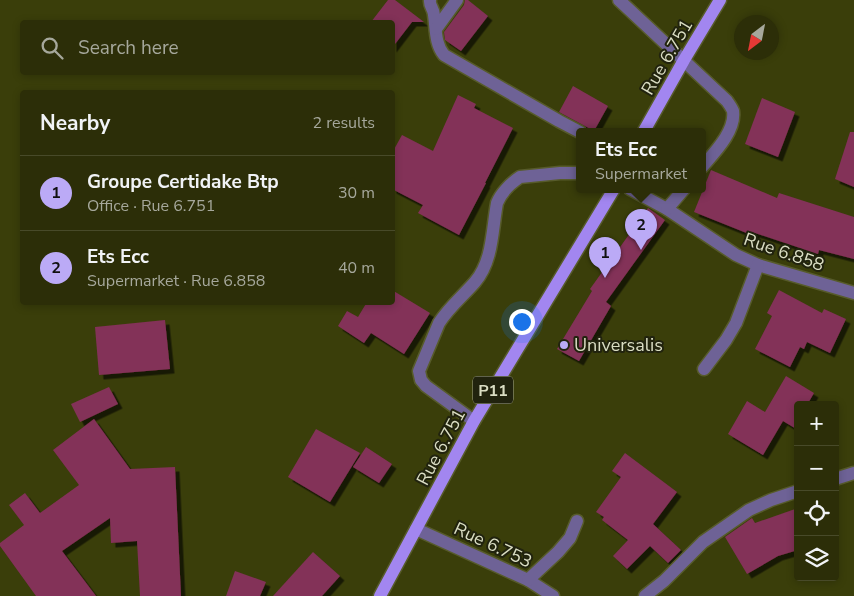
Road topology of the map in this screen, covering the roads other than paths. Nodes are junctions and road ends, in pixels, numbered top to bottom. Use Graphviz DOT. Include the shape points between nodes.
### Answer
graph roads {
  1 [pos="430,0"];
  2 [pos="457,0"];
  3 [pos="619,0"];
  4 [pos="720,0"];
  5 [pos="436,29"];
  6 [pos="684,60"];
  7 [pos="646,128"];
  8 [pos="576,130"];
  9 [pos="706,162"];
  10 [pos="576,173"];
  11 [pos="612,193"];
  12 [pos="637,193"];
  13 [pos="681,193"];
  14 [pos="667,209"];
  15 [pos="758,265"];
  16 [pos="854,293"];
  17 [pos="704,368"];
  18 [pos="474,421"];
  19 [pos="854,473"];
  20 [pos="839,478"];
  21 [pos="794,492"];
  22 [pos="577,521"];
  23 [pos="416,529"];
  24 [pos="528,580"];
  25 [pos="380,596"];
  26 [pos="554,596"];
  27 [pos="645,596"];
  1 -- 5 [label="street"];
  2 -- 5 [label="street"];
  3 -- 6 [label="street"];
  4 -- 6 [label="main road, Rue 6.751"];
  5 -- 8 [label="street" via="444,55"];
  6 -- 7 [label="main road, Rue 6.751"];
  6 -- 9 [label="street" via="733,110 733,125"];
  10 -- 18 [label="street" via="515,180 496,204 487,261 481,274 439,323 419,372 420,380"];
  11 -- 18 [label="main road, Rue 6.751 / P11"];
  12 -- 14 [label="street, Rue 6.858"];
  13 -- 14 [label="street"];
  14 -- 15 [label="street, Rue 6.858" via="736,255"];
  15 -- 16 [label="street, Rue 6.858"];
  15 -- 17 [label="street" via="736,323"];
  18 -- 23 [label="main road, Rue 6.751 / P11"];
  19 -- 20 [label="street"];
  21 -- 27 [label="street" via="750,510 703,542"];
  22 -- 24 [label="street" via="570,538"];
  23 -- 24 [label="street, Rue 6.753"];
  23 -- 25 [label="main road, Rue 6.751 / P11"];
  24 -- 26 [label="street, Rue 6.753"];
}
